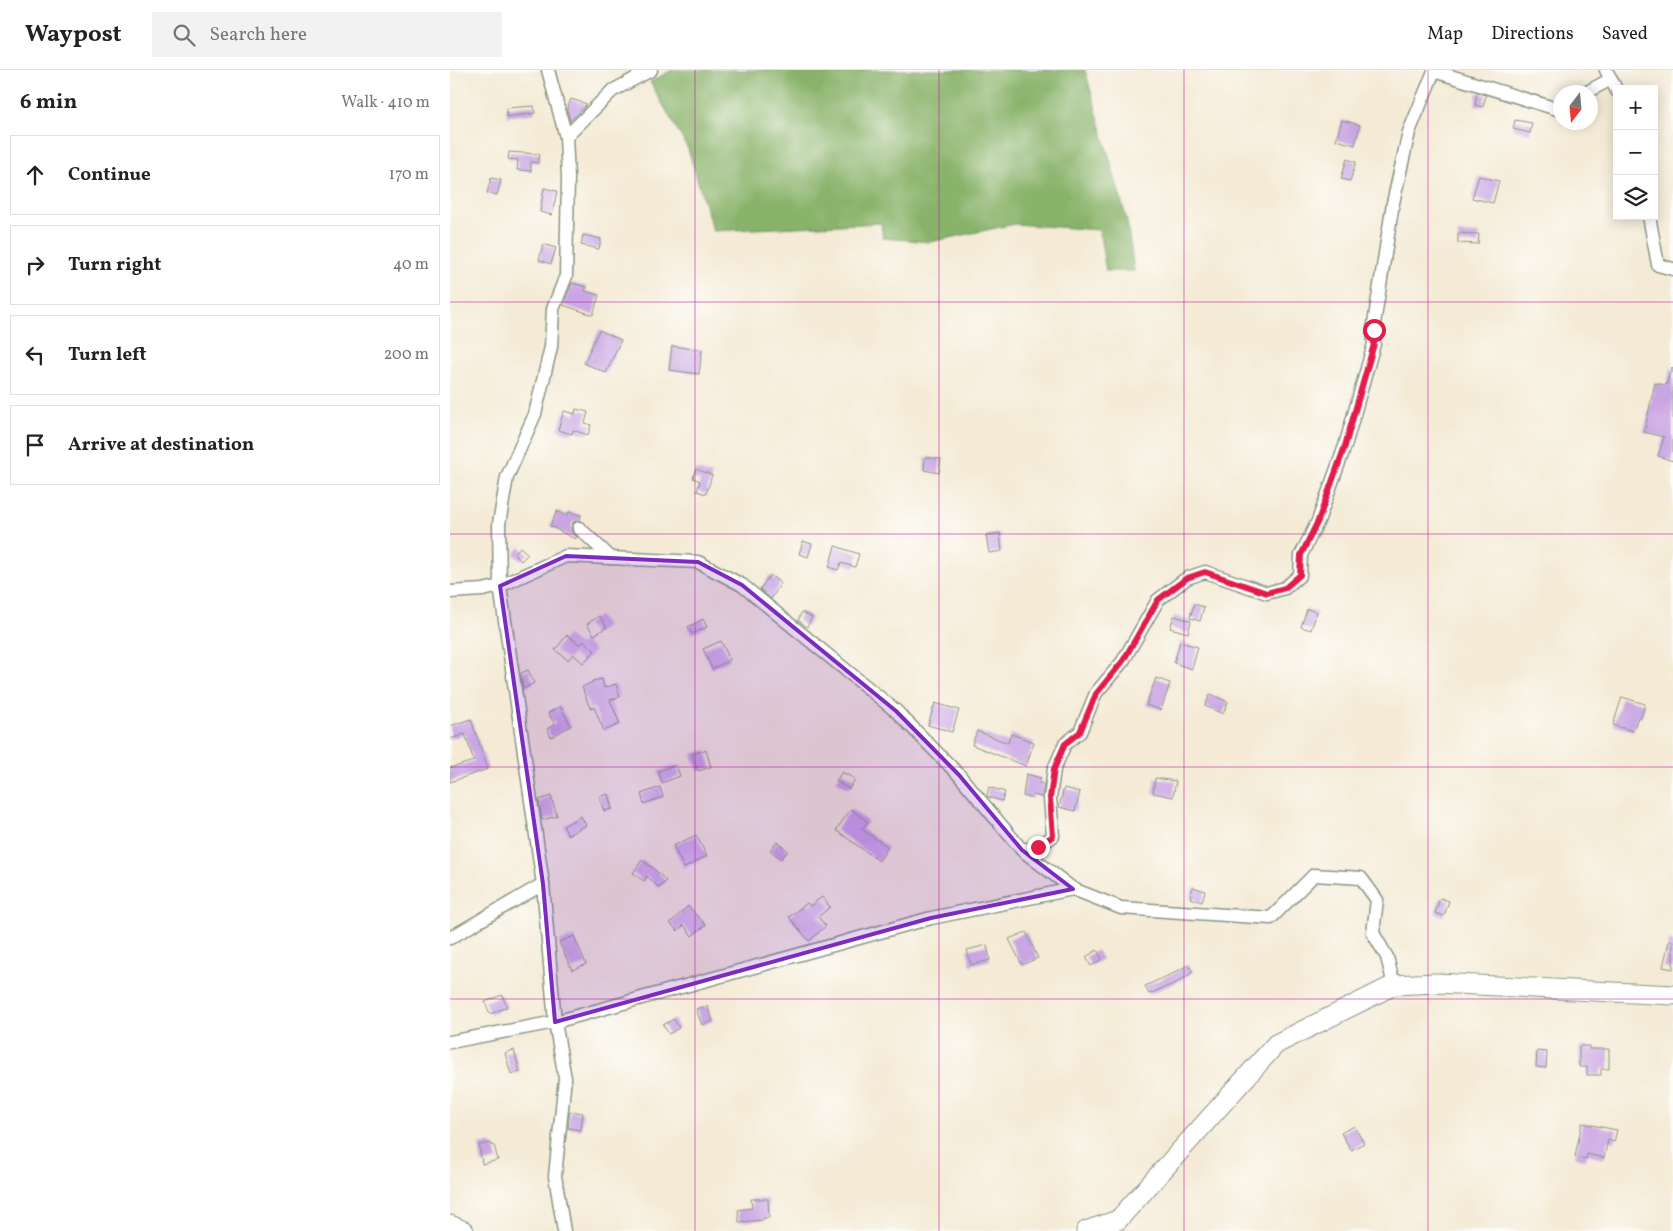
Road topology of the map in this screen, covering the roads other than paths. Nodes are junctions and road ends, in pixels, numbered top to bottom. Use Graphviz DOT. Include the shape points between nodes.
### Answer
graph roads {
  1 [pos="548,70"];
  2 [pos="651,70"];
  3 [pos="1433,70"];
  4 [pos="1608,75"];
  5 [pos="1596,85"];
  6 [pos="1553,108"];
  7 [pos="566,137"];
  8 [pos="1650,220"];
  9 [pos="1673,269"];
  10 [pos="579,528"];
  11 [pos="611,558"];
  12 [pos="500,586"];
  13 [pos="450,592"];
  14 [pos="1022,850"];
  15 [pos="543,884"];
  16 [pos="1073,889"];
  17 [pos="450,939"];
  18 [pos="1394,985"];
  19 [pos="1673,996"];
  20 [pos="555,1022"];
  21 [pos="450,1042"];
  22 [pos="450,1225"];
  23 [pos="464,1231"];
  24 [pos="564,1231"];
  25 [pos="1086,1231"];
  1 -- 7 [label="street"];
  2 -- 7 [label="street" via="612,91"];
  3 -- 6 [label="street"];
  3 -- 14 [label="street" via="1409,132 1393,203 1374,344 1345,446 1318,521 1301,555 1300,575 1285,588 1267,593 1205,572 1187,578 1158,600 1123,661 1096,694 1080,732 1065,744 1054,769 1050,798 1053,836 1038,847"];
  4 -- 5 [label="street"];
  7 -- 12 [label="street" via="566,276 553,309 551,347 535,414 507,477 499,524"];
  8 -- 9 [label="street" via="1658,265"];
  10 -- 11 [label="street"];
  11 -- 12 [label="street" via="566,556"];
  11 -- 14 [label="street" via="698,562 742,586 896,711 959,775"];
  12 -- 13 [label="street"];
  12 -- 15 [label="street"];
  14 -- 16 [label="street"];
  15 -- 17 [label="street"];
  15 -- 20 [label="street"];
  16 -- 18 [label="street" via="1121,908 1271,918 1314,875 1361,878 1377,900 1373,933 1387,957"];
  16 -- 20 [label="street" via="931,918"];
  18 -- 19 [label="street" via="1436,983"];
  18 -- 25 [label="street" via="1276,1044 1118,1220"];
  20 -- 21 [label="street"];
  20 -- 24 [label="street" via="565,1078 555,1176"];
  22 -- 23 [label="street"];
}
